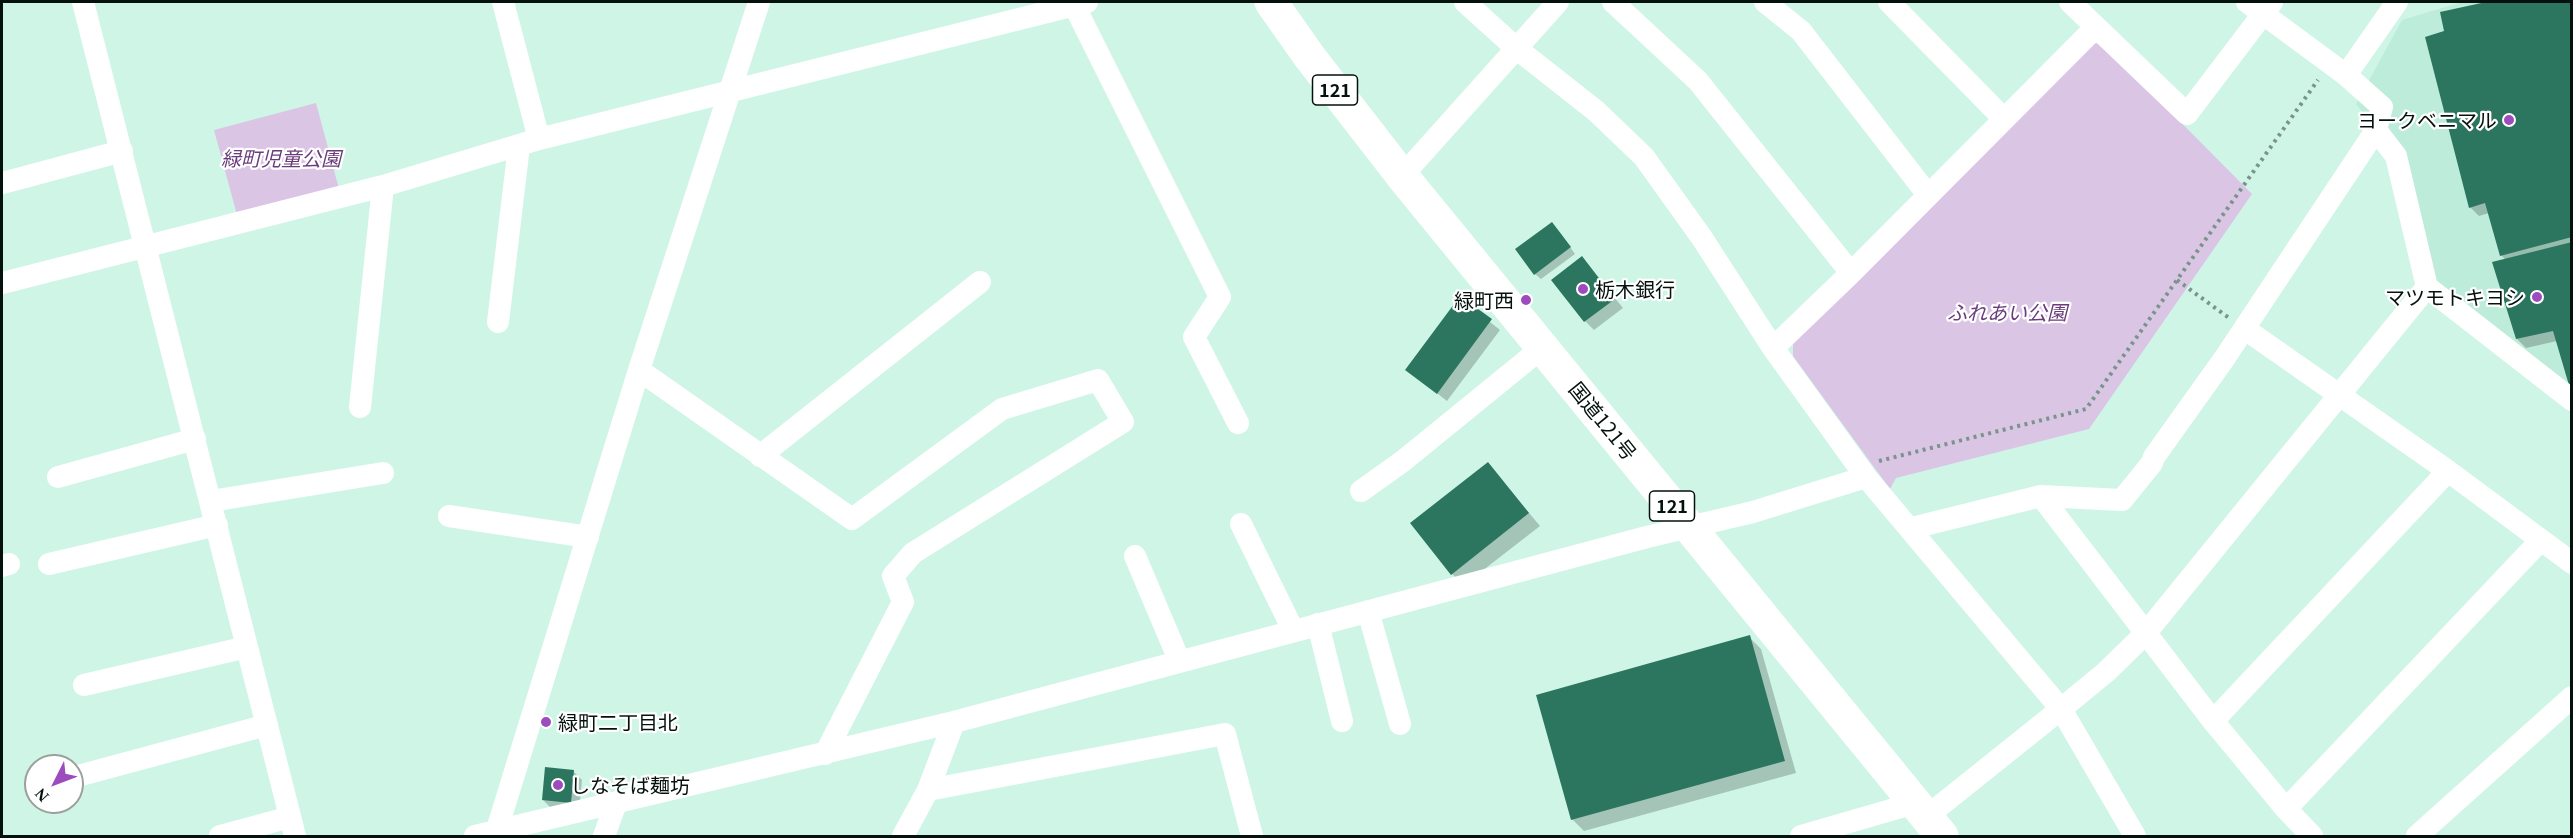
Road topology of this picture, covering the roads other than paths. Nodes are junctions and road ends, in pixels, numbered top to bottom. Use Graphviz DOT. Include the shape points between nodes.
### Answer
graph roads {
  1 [pos="83,2"];
  2 [pos="503,2"];
  3 [pos="759,2"];
  4 [pos="1271,2"];
  5 [pos="1465,2"];
  6 [pos="1558,2"];
  7 [pos="1613,2"];
  8 [pos="1766,2"];
  9 [pos="1889,2"];
  10 [pos="2070,2"];
  11 [pos="2397,2"];
  12 [pos="1080,3"];
  13 [pos="2261,6"];
  14 [pos="2096,27"];
  15 [pos="1516,48"];
  16 [pos="2346,75"];
  17 [pos="728,92"];
  18 [pos="2003,118"];
  19 [pos="2376,130"];
  20 [pos="529,142"];
  21 [pos="122,151"];
  22 [pos="1402,176"];
  23 [pos="2,183"];
  24 [pos="383,186"];
  25 [pos="1928,195"];
  26 [pos="146,245"];
  27 [pos="1851,273"];
  28 [pos="980,282"];
  29 [pos="2,283"];
  30 [pos="2427,287"];
  31 [pos="498,322"];
  32 [pos="2245,328"];
  33 [pos="1543,347"];
  34 [pos="1773,348"];
  35 [pos="639,370"];
  36 [pos="2338,394"];
  37 [pos="2571,400"];
  38 [pos="360,407"];
  39 [pos="1238,423"];
  40 [pos="195,439"];
  41 [pos="760,456"];
  42 [pos="1868,470"];
  43 [pos="2448,471"];
  44 [pos="383,473"];
  45 [pos="58,477"];
  46 [pos="1361,492"];
  47 [pos="2042,496"];
  48 [pos="211,501"];
  49 [pos="449,516"];
  50 [pos="1241,524"];
  51 [pos="217,525"];
  52 [pos="1689,527"];
  53 [pos="1912,528"];
  54 [pos="588,537"];
  55 [pos="2541,540"];
  56 [pos="1135,556"];
  57 [pos="2571,563"];
  58 [pos="49,564"];
  59 [pos="1368,611"];
  60 [pos="1318,624"];
  61 [pos="1293,630"];
  62 [pos="2145,634"];
  63 [pos="248,647"];
  64 [pos="1179,660"];
  65 [pos="84,685"];
  66 [pos="2571,697"];
  67 [pos="2061,709"];
  68 [pos="1342,721"];
  69 [pos="2213,721"];
  70 [pos="954,722"];
  71 [pos="1400,724"];
  72 [pos="267,725"];
  73 [pos="825,754"];
  74 [pos="84,774"];
  75 [pos="928,790"];
  76 [pos="616,803"];
  77 [pos="2286,809"];
  78 [pos="1928,819"];
  79 [pos="292,827"];
  80 [pos="489,835"];
  81 [pos="1811,835"];
  82 [pos="220,837"];
  83 [pos="604,837"];
  84 [pos="903,837"];
  85 [pos="1252,837"];
  86 [pos="2134,837"];
  87 [pos="2312,837"];
  88 [pos="2416,837"];
  1 -- 21 [label="street"];
  2 -- 20 [label="street"];
  3 -- 17 [label="street"];
  4 -- 22 [label="highway, 国道121号 / 121"];
  5 -- 15 [label="street"];
  6 -- 15 [label="street"];
  7 -- 27 [label="street" via="1698,81"];
  8 -- 25 [label="street" via="1801,31"];
  9 -- 18 [label="street"];
  10 -- 14 [label="street"];
  11 -- 16 [label="street"];
  12 -- 17 [label="street"];
  12 -- 39 [label="street" via="1220,297 1194,337"];
  13 -- 14 [label="street" via="2187,114"];
  13 -- 16 [label="street"];
  14 -- 18 [label="street"];
  15 -- 22 [label="street"];
  15 -- 34 [label="street" via="1596,111 1644,157"];
  16 -- 19 [label="street" via="2382,107"];
  17 -- 20 [label="street"];
  17 -- 35 [label="street"];
  18 -- 25 [label="street"];
  19 -- 30 [label="street" via="2396,156"];
  19 -- 32 [label="street"];
  20 -- 24 [label="street"];
  20 -- 31 [label="street"];
  21 -- 23 [label="street"];
  21 -- 26 [label="street"];
  22 -- 33 [label="highway, 国道121号 / 121"];
  24 -- 26 [label="street"];
  24 -- 38 [label="street"];
  25 -- 27 [label="street"];
  26 -- 29 [label="street"];
  26 -- 40 [label="street"];
  27 -- 34 [label="street"];
  28 -- 41 [label="street"];
  30 -- 36 [label="street"];
  30 -- 37 [label="street"];
  32 -- 36 [label="street"];
  32 -- 47 [label="street" via="2122,500"];
  33 -- 46 [label="street"];
  33 -- 52 [label="highway, 国道121号 / 121"];
  34 -- 42 [label="street"];
  35 -- 41 [label="street"];
  35 -- 54 [label="street"];
  36 -- 43 [label="street"];
  36 -- 62 [label="street"];
  40 -- 45 [label="street"];
  40 -- 48 [label="street"];
  41 -- 73 [label="street" via="852,519 1002,409 1098,380 1123,422 913,553 893,576 903,602"];
  42 -- 52 [label="street" via="1753,512"];
  42 -- 53 [label="street"];
  43 -- 55 [label="street"];
  43 -- 69 [label="street"];
  44 -- 48 [label="street"];
  47 -- 53 [label="street"];
  47 -- 62 [label="street"];
  48 -- 51 [label="street"];
  49 -- 54 [label="street"];
  50 -- 61 [label="street"];
  51 -- 58 [label="street"];
  51 -- 63 [label="street"];
  52 -- 59 [label="street"];
  52 -- 78 [label="highway, 国道121号 / 121"];
  53 -- 67 [label="street"];
  54 -- 80 [label="street"];
  55 -- 57 [label="street"];
  55 -- 77 [label="street"];
  56 -- 64 [label="street"];
  59 -- 60 [label="street"];
  59 -- 71 [label="street"];
  60 -- 61 [label="street"];
  60 -- 68 [label="street"];
  61 -- 64 [label="street"];
  62 -- 67 [label="street"];
  62 -- 69 [label="street"];
  63 -- 65 [label="street"];
  63 -- 72 [label="street"];
  64 -- 70 [label="street"];
  66 -- 88 [label="street"];
  67 -- 78 [label="street"];
  67 -- 86 [label="street"];
  69 -- 77 [label="street"];
  70 -- 73 [label="street"];
  70 -- 75 [label="street"];
  72 -- 74 [label="street"];
  72 -- 79 [label="street"];
  73 -- 76 [label="street"];
  75 -- 84 [label="street"];
  75 -- 85 [label="street" via="1226,734"];
  76 -- 80 [label="street"];
  76 -- 83 [label="street"];
  77 -- 87 [label="street"];
  78 -- 81 [label="street"];
  79 -- 82 [label="street"];
}
